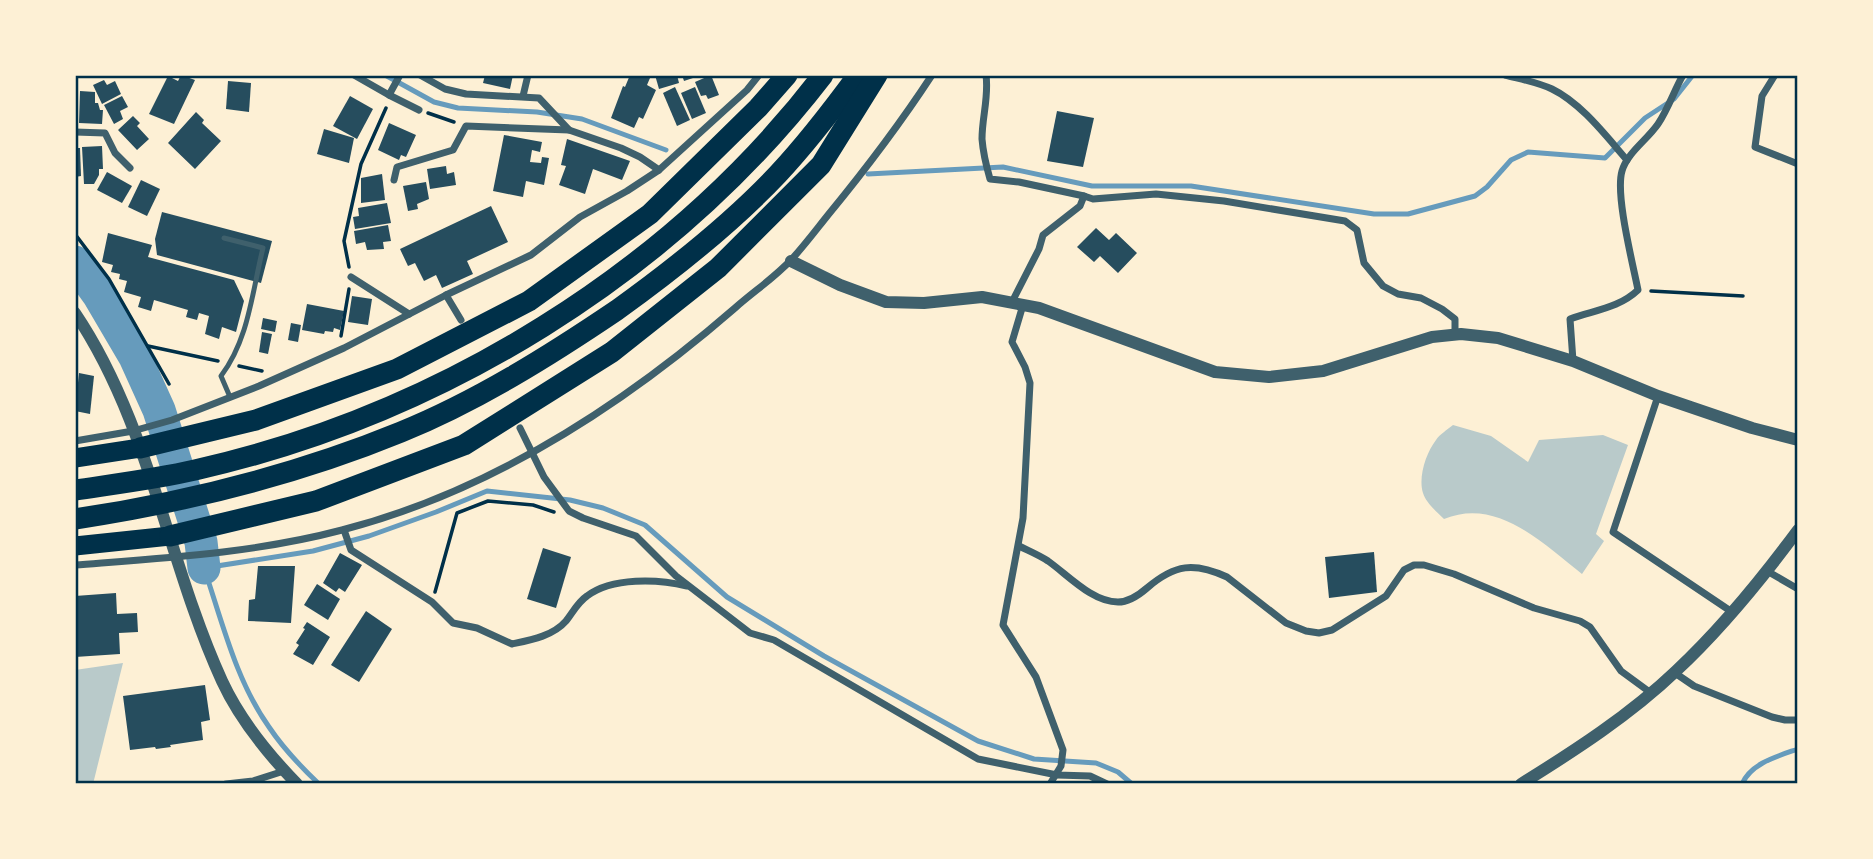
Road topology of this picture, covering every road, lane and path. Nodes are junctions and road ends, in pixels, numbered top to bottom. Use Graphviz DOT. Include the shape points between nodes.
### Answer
graph roads {
  1 [pos="354,75"];
  2 [pos="400,75"];
  3 [pos="420,75"];
  4 [pos="528,75"];
  5 [pos="759,75"];
  6 [pos="787,75"];
  7 [pos="823,75"];
  8 [pos="858,75"];
  9 [pos="877,75"];
  10 [pos="932,75"];
  11 [pos="986,75"];
  12 [pos="1504,75"];
  13 [pos="1683,75"];
  14 [pos="1775,75"];
  15 [pos="390,94"];
  16 [pos="523,96"];
  17 [pos="419,110"];
  18 [pos="466,126"];
  19 [pos="566,127"];
  20 [pos="75,132"];
  21 [pos="1625,158"];
  22 [pos="1798,164"];
  23 [pos="130,169"];
  24 [pos="659,170"];
  25 [pos="394,180"];
  26 [pos="1084,196"];
  27 [pos="75,234"];
  28 [pos="223,238"];
  29 [pos="790,261"];
  30 [pos="351,277"];
  31 [pos="1638,290"];
  32 [pos="446,295"];
  33 [pos="1743,296"];
  34 [pos="1018,304"];
  35 [pos="75,313"];
  36 [pos="409,314"];
  37 [pos="461,320"];
  38 [pos="1455,335"];
  39 [pos="340,342"];
  40 [pos="148,346"];
  41 [pos="1573,361"];
  42 [pos="267,372"];
  43 [pos="169,384"];
  44 [pos="1658,396"];
  45 [pos="230,397"];
  46 [pos="520,428"];
  47 [pos="138,439"];
  48 [pos="1798,440"];
  49 [pos="75,441"];
  50 [pos="533,451"];
  51 [pos="75,458"];
  52 [pos="75,490"];
  53 [pos="75,519"];
  54 [pos="583,519"];
  55 [pos="344,530"];
  56 [pos="1798,530"];
  57 [pos="177,534"];
  58 [pos="1019,546"];
  59 [pos="75,547"];
  60 [pos="182,557"];
  61 [pos="75,565"];
  62 [pos="1767,571"];
  63 [pos="691,587"];
  64 [pos="1798,589"];
  65 [pos="432,602"];
  66 [pos="1732,612"];
  67 [pos="1675,673"];
  68 [pos="1651,693"];
  69 [pos="1798,720"];
  70 [pos="284,771"];
  71 [pos="1057,775"];
  72 [pos="226,784"];
  73 [pos="297,784"];
  74 [pos="1050,784"];
  75 [pos="1107,784"];
  76 [pos="1521,784"];
  1 -- 15 [label="street"];
  2 -- 15 [label="street"];
  3 -- 16 [label="street" via="466,94"];
  4 -- 16 [label="street"];
  5 -- 24 [label="street"];
  6 -- 47 [label="highway" via="650,214 529,301 397,369 256,420 184,439"];
  7 -- 52 [label="highway" via="759,151 702,208 567,311 471,368 394,406 305,439 195,471"];
  8 -- 53 [label="highway" via="779,173 720,229 568,344 486,391 403,432 314,464 204,496"];
  9 -- 57 [label="highway" via="821,164 718,268 612,352 464,445 316,501"];
  10 -- 29 [label="street" via="863,172"];
  11 -- 26 [label="street" via="982,135 990,178"];
  12 -- 21 [label="street" via="1561,94"];
  13 -- 21 [label="street" via="1651,135"];
  14 -- 22 [label="street" via="1762,96 1755,147"];
  15 -- 17 [label="street"];
  15 -- 30 [label="path" via="361,164 344,241"];
  16 -- 19 [label="street" via="539,98"];
  17 -- 18 [label="path"];
  18 -- 19 [label="street"];
  18 -- 25 [label="street" via="453,150 397,167"];
  19 -- 24 [label="street" via="621,148"];
  20 -- 23 [label="street" via="106,133 115,153"];
  21 -- 31 [label="street" via="1621,195"];
  24 -- 32 [label="street" via="580,216 531,255"];
  26 -- 34 [label="street" via="1080,206 1043,235"];
  26 -- 38 [label="street" via="1156,194 1345,221 1357,230 1364,263 1383,286 1442,309 1455,319"];
  27 -- 40 [label="path" via="109,279"];
  28 -- 45 [label="lane" via="263,248 244,332 221,376"];
  29 -- 34 [label="street" via="886,302 982,297"];
  29 -- 50 [label="street" via="662,369 609,407"];
  30 -- 36 [label="street"];
  30 -- 39 [label="path"];
  31 -- 33 [label="path"];
  31 -- 41 [label="street" via="1611,308 1570,319"];
  32 -- 36 [label="street"];
  32 -- 37 [label="street"];
  34 -- 38 [label="street" via="1215,372 1269,377 1323,371 1432,337"];
  34 -- 58 [label="street" via="1012,342 1028,374 1030,392"];
  35 -- 47 [label="street" via="107,369"];
  36 -- 45 [label="street" via="344,348"];
  38 -- 41 [label="street" via="1498,338"];
  40 -- 42 [label="path"];
  40 -- 43 [label="path"];
  41 -- 44 [label="street"];
  44 -- 48 [label="street"];
  44 -- 66 [label="street" via="1613,532"];
  45 -- 47 [label="street"];
  46 -- 50 [label="street"];
  47 -- 49 [label="street"];
  47 -- 51 [label="highway"];
  47 -- 57 [label="street"];
  50 -- 54 [label="street" via="554,493"];
  50 -- 55 [label="street" via="414,507"];
  54 -- 63 [label="street" via="636,536"];
  54 -- 65 [label="path" via="533,505 488,501 457,513"];
  55 -- 60 [label="street"];
  55 -- 65 [label="street" via="351,550"];
  56 -- 62 [label="street"];
  57 -- 59 [label="highway"];
  57 -- 60 [label="street"];
  58 -- 68 [label="street" via="1086,589 1119,602 1140,594 1175,569 1219,573 1286,623 1319,632 1345,623 1386,596 1404,570 1424,565 1590,626 1621,671"];
  58 -- 71 [label="street" via="1003,625 1036,677 1063,750"];
  60 -- 61 [label="street"];
  60 -- 70 [label="street" via="197,616 222,681 259,743"];
  62 -- 64 [label="street"];
  62 -- 66 [label="street"];
  63 -- 65 [label="street" via="645,580 595,590 551,633 512,644 453,622"];
  63 -- 71 [label="street" via="750,633 774,640 961,751 978,759"];
  66 -- 67 [label="street"];
  67 -- 68 [label="street"];
  67 -- 69 [label="street" via="1772,717"];
  68 -- 76 [label="street"];
  70 -- 72 [label="street"];
  70 -- 73 [label="street"];
  71 -- 74 [label="street"];
  71 -- 75 [label="street" via="1090,776"];
}
